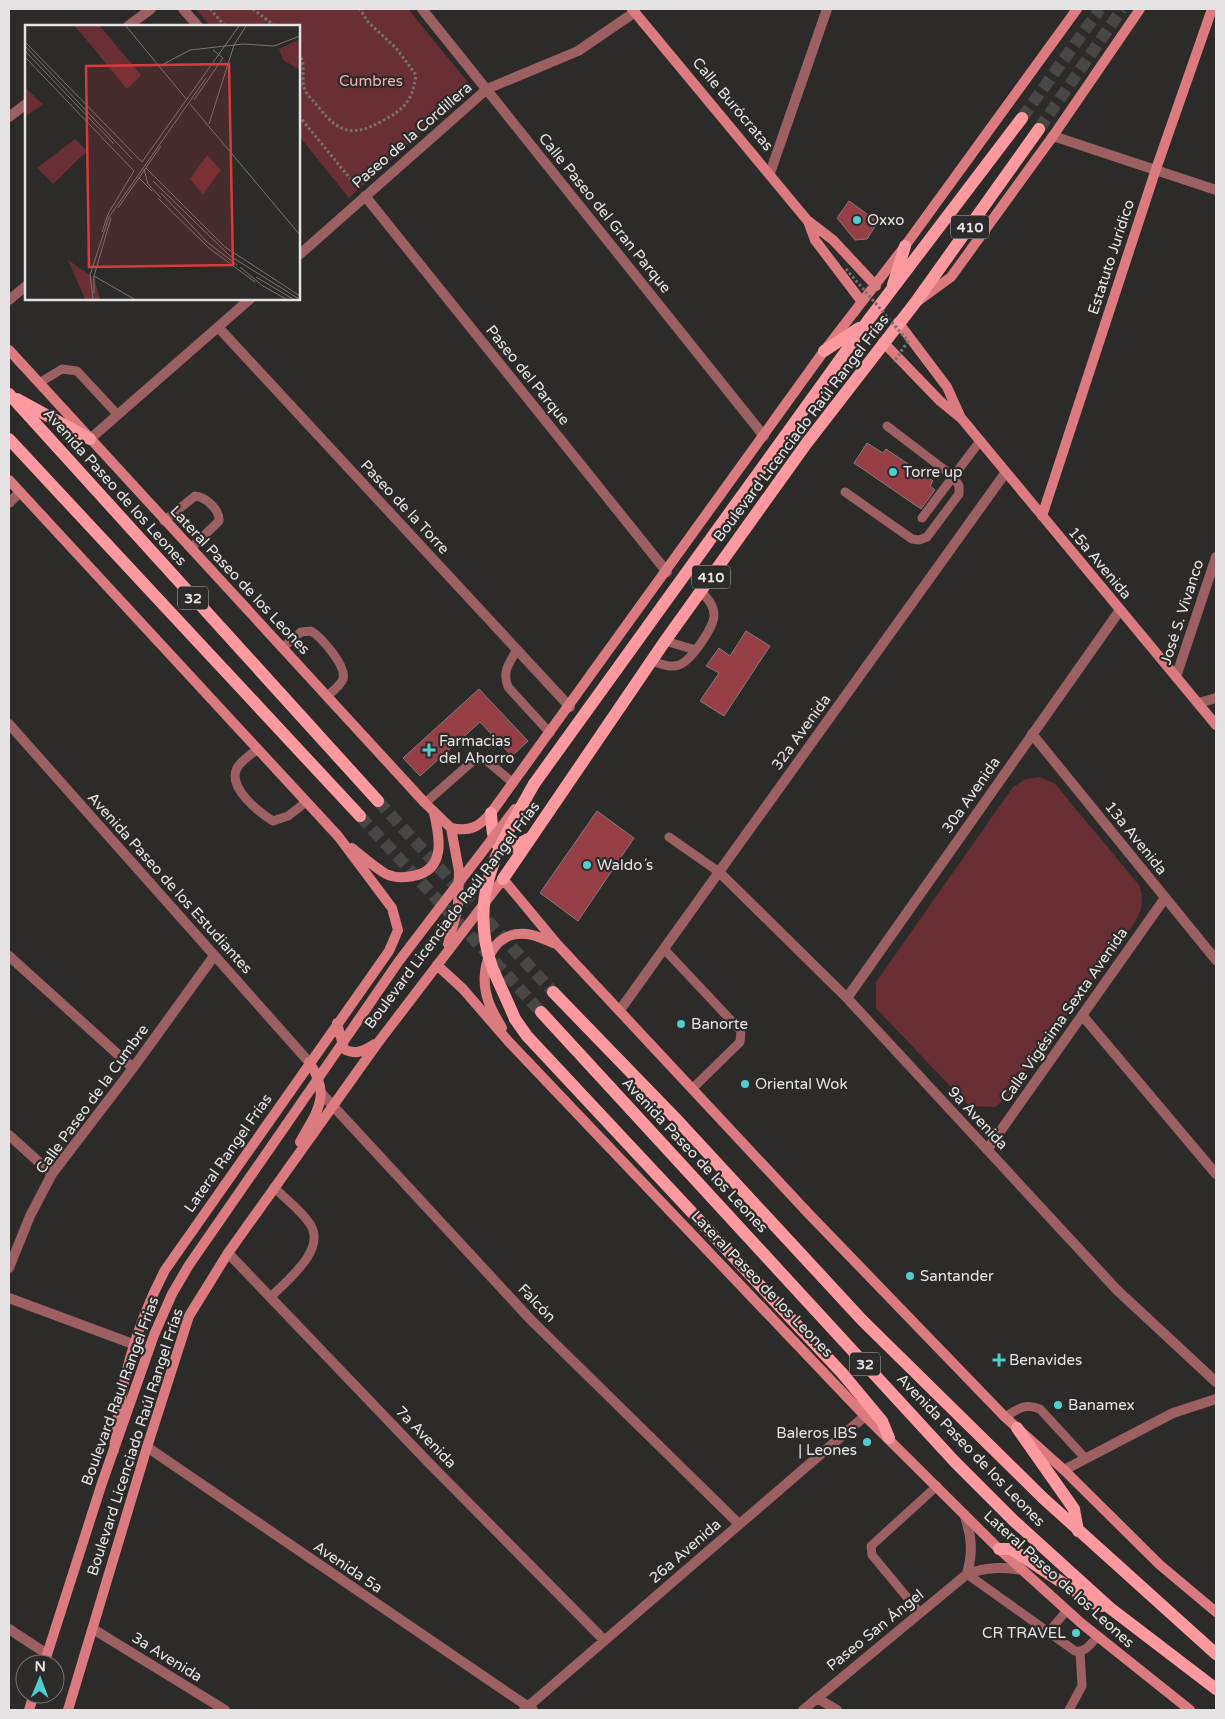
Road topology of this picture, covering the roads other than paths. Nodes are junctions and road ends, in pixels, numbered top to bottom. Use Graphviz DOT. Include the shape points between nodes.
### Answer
graph roads {
  1 [pos="151,9"];
  2 [pos="183,9"];
  3 [pos="422,9"];
  4 [pos="826,9"];
  5 [pos="1077,9"];
  6 [pos="1140,9"];
  7 [pos="1212,9"];
  8 [pos="635,10"];
  9 [pos="129,25"];
  10 [pos="197,25"];
  11 [pos="487,89"];
  12 [pos="25,105"];
  13 [pos="9,117"];
  14 [pos="1022,118"];
  15 [pos="1039,130"];
  16 [pos="1054,136"];
  17 [pos="1156,168"];
  18 [pos="770,173"];
  19 [pos="1216,190"];
  20 [pos="365,196"];
  21 [pos="807,220"];
  22 [pos="905,246"];
  23 [pos="300,254"];
  24 [pos="876,286"];
  25 [pos="25,287"];
  26 [pos="890,294"];
  27 [pos="9,300"];
  28 [pos="249,300"];
  29 [pos="862,302"];
  30 [pos="915,303"];
  31 [pos="867,322"];
  32 [pos="898,322"];
  33 [pos="218,327"];
  34 [pos="883,342"];
  35 [pos="9,350"];
  36 [pos="824,351"];
  37 [pos="39,383"];
  38 [pos="9,394"];
  39 [pos="116,414"];
  40 [pos="962,419"];
  41 [pos="888,426"];
  42 [pos="764,436"];
  43 [pos="9,439"];
  44 [pos="90,439"];
  45 [pos="980,441"];
  46 [pos="1006,472"];
  47 [pos="954,477"];
  48 [pos="9,480"];
  49 [pos="20,492"];
  50 [pos="844,492"];
  51 [pos="9,503"];
  52 [pos="1042,516"];
  53 [pos="922,518"];
  54 [pos="164,521"];
  55 [pos="191,548"];
  56 [pos="1216,557"];
  57 [pos="666,572"];
  58 [pos="701,591"];
  59 [pos="1120,610"];
  60 [pos="665,641"];
  61 [pos="282,648"];
  62 [pos="517,650"];
  63 [pos="696,650"];
  64 [pos="652,661"];
  65 [pos="1176,677"];
  66 [pos="327,696"];
  67 [pos="1216,698"];
  68 [pos="1199,703"];
  69 [pos="570,707"];
  70 [pos="9,724"];
  71 [pos="1216,725"];
  72 [pos="550,733"];
  73 [pos="1032,734"];
  74 [pos="258,749"];
  75 [pos="513,782"];
  76 [pos="534,784"];
  77 [pos="378,801"];
  78 [pos="306,802"];
  79 [pos="425,803"];
  80 [pos="433,812"];
  81 [pos="492,814"];
  82 [pos="360,816"];
  83 [pos="451,828"];
  84 [pos="338,836"];
  85 [pos="532,837"];
  86 [pos="669,837"];
  87 [pos="719,872"];
  88 [pos="503,878"];
  89 [pos="1165,898"];
  90 [pos="557,944"];
  91 [pos="664,948"];
  92 [pos="447,950"];
  93 [pos="9,956"];
  94 [pos="214,956"];
  95 [pos="1216,960"];
  96 [pos="437,965"];
  97 [pos="554,992"];
  98 [pos="847,998"];
  99 [pos="620,1010"];
  100 [pos="541,1012"];
  101 [pos="1082,1015"];
  102 [pos="336,1023"];
  103 [pos="509,1042"];
  104 [pos="377,1044"];
  105 [pos="309,1062"];
  106 [pos="134,1068"];
  107 [pos="693,1088"];
  108 [pos="322,1094"];
  109 [pos="333,1106"];
  110 [pos="286,1125"];
  111 [pos="9,1135"];
  112 [pos="987,1150"];
  113 [pos="52,1174"];
  114 [pos="1216,1174"];
  115 [pos="282,1176"];
  116 [pos="274,1187"];
  117 [pos="228,1253"];
  118 [pos="9,1268"];
  119 [pos="271,1297"];
  120 [pos="9,1298"];
  121 [pos="133,1344"];
  122 [pos="1216,1382"];
  123 [pos="1216,1398"];
  124 [pos="865,1416"];
  125 [pos="1005,1417"];
  126 [pos="1016,1428"];
  127 [pos="889,1438"];
  128 [pos="147,1447"];
  129 [pos="114,1450"];
  130 [pos="1085,1458"];
  131 [pos="1064,1470"];
  132 [pos="937,1486"];
  133 [pos="964,1513"];
  134 [pos="739,1524"];
  135 [pos="1078,1530"];
  136 [pos="999,1549"];
  137 [pos="1022,1570"];
  138 [pos="967,1574"];
  139 [pos="1110,1608"];
  140 [pos="1067,1610"];
  141 [pos="1216,1612"];
  142 [pos="920,1613"];
  143 [pos="9,1629"];
  144 [pos="93,1629"];
  145 [pos="1048,1633"];
  146 [pos="1098,1636"];
  147 [pos="604,1640"];
  148 [pos="1080,1652"];
  149 [pos="40,1654"];
  150 [pos="48,1654"];
  151 [pos="1216,1654"];
  152 [pos="1216,1689"];
  153 [pos="817,1698"];
  154 [pos="528,1709"];
  155 [pos="68,1710"];
  156 [pos="225,1710"];
  157 [pos="803,1710"];
  158 [pos="837,1710"];
  159 [pos="1069,1710"];
  160 [pos="1190,1710"];
  1 -- 9 [label="street"];
  2 -- 10 [label="street"];
  3 -- 11 [label="street, Calle Paseo del Gran Parque"];
  4 -- 18 [label="street"];
  5 -- 22 [label="street"];
  6 -- 16 [label="street"];
  7 -- 17 [label="street, Estatuto Jurídico"];
  8 -- 11 [label="street, Paseo de la Cordillera" via="578,51"];
  8 -- 18 [label="street, Calle Burócratas"];
  11 -- 20 [label="street, Paseo de la Cordillera"];
  11 -- 42 [label="street, Calle Paseo del Gran Parque"];
  12 -- 13 [label="street"];
  14 -- 26 [label="main road, Boulevard Licenciado Raúl Rangel Frías / 410"];
  15 -- 30 [label="main road, Boulevard Licenciado Raúl Rangel Frías / 410"];
  16 -- 17 [label="street"];
  16 -- 30 [label="street" via="951,277"];
  17 -- 19 [label="street"];
  17 -- 52 [label="street, Estatuto Jurídico"];
  18 -- 21 [label="street, Calle Burócratas"];
  20 -- 23 [label="street, Paseo de la Cordillera"];
  20 -- 57 [label="street, Paseo del Parque"];
  21 -- 24 [label="street, Calle Burócratas" via="833,240"];
  21 -- 29 [label="street, Calle Burócratas" via="815,240"];
  22 -- 24 [label="street"];
  22 -- 26 [label="main road"];
  24 -- 29 [label="street"];
  25 -- 27 [label="street"];
  26 -- 31 [label="main road, Boulevard Licenciado Raúl Rangel Frías / 410"];
  28 -- 33 [label="street"];
  29 -- 36 [label="street"];
  30 -- 32 [label="main road, Boulevard Licenciado Raúl Rangel Frías / 410"];
  31 -- 36 [label="main road"];
  31 -- 76 [label="main road, Boulevard Licenciado Raúl Rangel Frías / 410"];
  32 -- 34 [label="main road, Boulevard Licenciado Raúl Rangel Frías / 410"];
  32 -- 40 [label="street, 15a Avenida" via="943,381"];
  33 -- 39 [label="street"];
  33 -- 62 [label="street, Paseo de la Torre"];
  34 -- 40 [label="street, 15a Avenida"];
  34 -- 58 [label="main road, Boulevard Licenciado Raúl Rangel Frías / 410"];
  35 -- 37 [label="street, Lateral Paseo de los Leones"];
  36 -- 42 [label="street"];
  37 -- 39 [label="lane" via="62,369 77,371"];
  37 -- 44 [label="street, Lateral Paseo de los Leones"];
  38 -- 44 [label="main road"];
  38 -- 77 [label="main road, Avenida Paseo de los Leones / 32"];
  39 -- 44 [label="street"];
  40 -- 45 [label="street, 15a Avenida"];
  41 -- 47 [label="lane"];
  42 -- 57 [label="street"];
  43 -- 82 [label="main road, 32"];
  44 -- 54 [label="street, Lateral Paseo de los Leones"];
  45 -- 46 [label="street, 15a Avenida"];
  45 -- 47 [label="lane"];
  46 -- 52 [label="street, 15a Avenida"];
  46 -- 87 [label="street, 32a Avenida"];
  47 -- 50 [label="lane" via="959,494 927,537 920,540 912,539"];
  47 -- 53 [label="lane"];
  48 -- 49 [label="street"];
  49 -- 51 [label="street"];
  49 -- 74 [label="street"];
  52 -- 59 [label="street, 15a Avenida"];
  54 -- 55 [label="street, Lateral Paseo de los Leones"];
  54 -- 55 [label="lane" via="195,496 202,497 217,512 220,521"];
  55 -- 61 [label="street, Lateral Paseo de los Leones"];
  56 -- 65 [label="street, José S. Vivanco"];
  57 -- 69 [label="street"];
  58 -- 60 [label="main road, Boulevard Licenciado Raúl Rangel Frías / 410"];
  58 -- 63 [label="lane" via="714,616"];
  59 -- 65 [label="street, 15a Avenida"];
  59 -- 73 [label="street, 30a Avenida"];
  60 -- 63 [label="lane"];
  60 -- 64 [label="main road, Boulevard Licenciado Raúl Rangel Frías / 410"];
  61 -- 66 [label="street, Lateral Paseo de los Leones"];
  61 -- 66 [label="lane" via="301,632 311,630 317,635 344,672 340,683"];
  62 -- 69 [label="street, Paseo de la Torre"];
  62 -- 72 [label="lane" via="504,678 508,687"];
  63 -- 64 [label="lane" via="679,665"];
  64 -- 85 [label="main road, Boulevard Licenciado Raúl Rangel Frías / 410"];
  65 -- 68 [label="street, 15a Avenida"];
  66 -- 79 [label="street, Lateral Paseo de los Leones"];
  67 -- 68 [label="street"];
  68 -- 71 [label="street, 15a Avenida"];
  69 -- 72 [label="street"];
  70 -- 94 [label="street, Avenida Paseo de los Estudiantes"];
  72 -- 75 [label="street"];
  73 -- 89 [label="street, 13a Avenida"];
  73 -- 98 [label="street, 30a Avenida"];
  74 -- 78 [label="street"];
  74 -- 78 [label="lane" via="237,767 235,775 236,784 247,799 273,821 288,816"];
  75 -- 79 [label="lane" via="486,760 475,759"];
  75 -- 81 [label="street"];
  76 -- 110 [label="street, Boulevard Licenciado Raúl Rangel Frías / 410, bridge" via="399,961"];
  76 -- 127 [label="main road, bridge" via="496,853 484,902 485,932 492,966 515,1019 842,1373 882,1421"];
  78 -- 84 [label="street"];
  79 -- 80 [label="street, Lateral Paseo de los Leones"];
  80 -- 83 [label="street, Lateral Paseo de los Leones"];
  80 -- 84 [label="street" via="439,849 434,864 423,874 402,878 388,875"];
  81 -- 83 [label="street" via="472,830"];
  81 -- 85 [label="main road" via="493,836 504,849"];
  83 -- 92 [label="street" via="459,871 458,907"];
  84 -- 102 [label="street, Lateral Rangel Frías" via="382,894 396,919 398,930 395,942"];
  85 -- 88 [label="main road, Boulevard Licenciado Raúl Rangel Frías / 410"];
  86 -- 87 [label="lane"];
  87 -- 91 [label="street, 32a Avenida"];
  87 -- 98 [label="street, 9a Avenida"];
  88 -- 90 [label="street"];
  88 -- 92 [label="street, Boulevard Licenciado Raúl Rangel Frías / 410"];
  89 -- 95 [label="street, 13a Avenida"];
  89 -- 101 [label="street, Calle Vigésima Sexta Avenida"];
  90 -- 99 [label="street"];
  90 -- 103 [label="street" via="527,934 511,935 497,942 485,964 488,1000"];
  91 -- 99 [label="street, 32a Avenida"];
  91 -- 107 [label="lane" via="741,1031 740,1042"];
  92 -- 96 [label="street, Boulevard Licenciado Raúl Rangel Frías / 410"];
  93 -- 106 [label="street"];
  94 -- 105 [label="street, Avenida Paseo de los Estudiantes"];
  94 -- 106 [label="street, Calle Paseo de la Cumbre"];
  96 -- 103 [label="street, Lateral Paseo de los Leones" via="463,988"];
  96 -- 104 [label="street, Boulevard Licenciado Raúl Rangel Frías / 410"];
  97 -- 135 [label="main road, Avenida Paseo de los Leones / 32" via="862,1320"];
  98 -- 112 [label="street, 9a Avenida"];
  99 -- 107 [label="street"];
  100 -- 139 [label="main road, Avenida Paseo de los Leones / 32" via="955,1462"];
  101 -- 112 [label="street, Calle Vigésima Sexta Avenida"];
  101 -- 114 [label="street"];
  102 -- 104 [label="street" via="344,1049 351,1053"];
  102 -- 105 [label="street, Lateral Rangel Frías"];
  103 -- 124 [label="street, Lateral Paseo de los Leones"];
  104 -- 109 [label="street, Boulevard Licenciado Raúl Rangel Frías / 410"];
  105 -- 108 [label="street" via="317,1073"];
  105 -- 121 [label="street, Lateral Rangel Frías" via="165,1270 148,1302"];
  106 -- 113 [label="street, Calle Paseo de la Cumbre"];
  107 -- 125 [label="street" via="808,1213"];
  108 -- 109 [label="street, Falcón"];
  108 -- 115 [label="street" via="322,1102"];
  109 -- 115 [label="street, Boulevard Licenciado Raúl Rangel Frías / 410"];
  109 -- 134 [label="street, Falcón" via="531,1320"];
  110 -- 129 [label="street, Boulevard Raul Rangel Frias / 410" via="188,1265 172,1294 154,1335"];
  111 -- 113 [label="street"];
  112 -- 122 [label="street, 9a Avenida" via="1117,1290"];
  113 -- 118 [label="street, Calle Paseo de la Cumbre" via="30,1216"];
  115 -- 116 [label="street, Boulevard Licenciado Raúl Rangel Frías / 410"];
  116 -- 117 [label="street, Boulevard Licenciado Raúl Rangel Frías / 410"];
  116 -- 119 [label="lane" via="310,1224 314,1245 309,1255"];
  117 -- 119 [label="street, 7a Avenida"];
  117 -- 128 [label="street, Boulevard Licenciado Raúl Rangel Frías / 410" via="189,1316"];
  119 -- 147 [label="street, 7a Avenida"];
  120 -- 121 [label="street"];
  121 -- 129 [label="street, Lateral Rangel Frías" via="118,1406"];
  123 -- 130 [label="street" via="1173,1413"];
  124 -- 127 [label="street, Lateral Paseo de los Leones"];
  124 -- 134 [label="street, 26a Avenida"];
  125 -- 126 [label="street"];
  125 -- 130 [label="lane" via="1022,1406 1030,1405 1040,1410"];
  126 -- 131 [label="street"];
  126 -- 135 [label="main road" via="1074,1509"];
  127 -- 132 [label="street, Lateral Paseo de los Leones"];
  128 -- 144 [label="street, Boulevard Licenciado Raúl Rangel Frías / 410"];
  128 -- 154 [label="street, Avenida 5a"];
  129 -- 150 [label="street, Boulevard Raul Rangel Frias / 410"];
  130 -- 131 [label="street"];
  131 -- 141 [label="street" via="1160,1564"];
  132 -- 133 [label="street, Lateral Paseo de los Leones"];
  132 -- 142 [label="lane" via="871,1546 872,1554"];
  133 -- 136 [label="street, Lateral Paseo de los Leones"];
  133 -- 138 [label="street" via="972,1545"];
  134 -- 147 [label="street, 26a Avenida"];
  135 -- 151 [label="main road, Avenida Paseo de los Leones / 32"];
  136 -- 137 [label="street, Lateral Paseo de los Leones"];
  136 -- 139 [label="main road" via="1011,1549 1092,1603"];
  137 -- 138 [label="street, Paseo San Ángel" via="993,1568"];
  137 -- 140 [label="street, Lateral Paseo de los Leones"];
  138 -- 142 [label="street, Paseo San Ángel"];
  138 -- 145 [label="lane"];
  139 -- 152 [label="main road, Avenida Paseo de los Leones / 32"];
  140 -- 145 [label="lane"];
  140 -- 146 [label="street, Lateral Paseo de los Leones"];
  142 -- 153 [label="street, Paseo San Ángel"];
  143 -- 149 [label="street"];
  144 -- 155 [label="street, Boulevard Licenciado Raúl Rangel Frías / 410"];
  144 -- 156 [label="street, 3a Avenida"];
  145 -- 148 [label="lane"];
  146 -- 148 [label="lane"];
  146 -- 160 [label="street, Lateral Paseo de los Leones"];
  147 -- 154 [label="street, 26a Avenida"];
  148 -- 159 [label="lane" via="1082,1686"];
  153 -- 157 [label="street, Paseo San Ángel"];
  153 -- 158 [label="street"];
}
